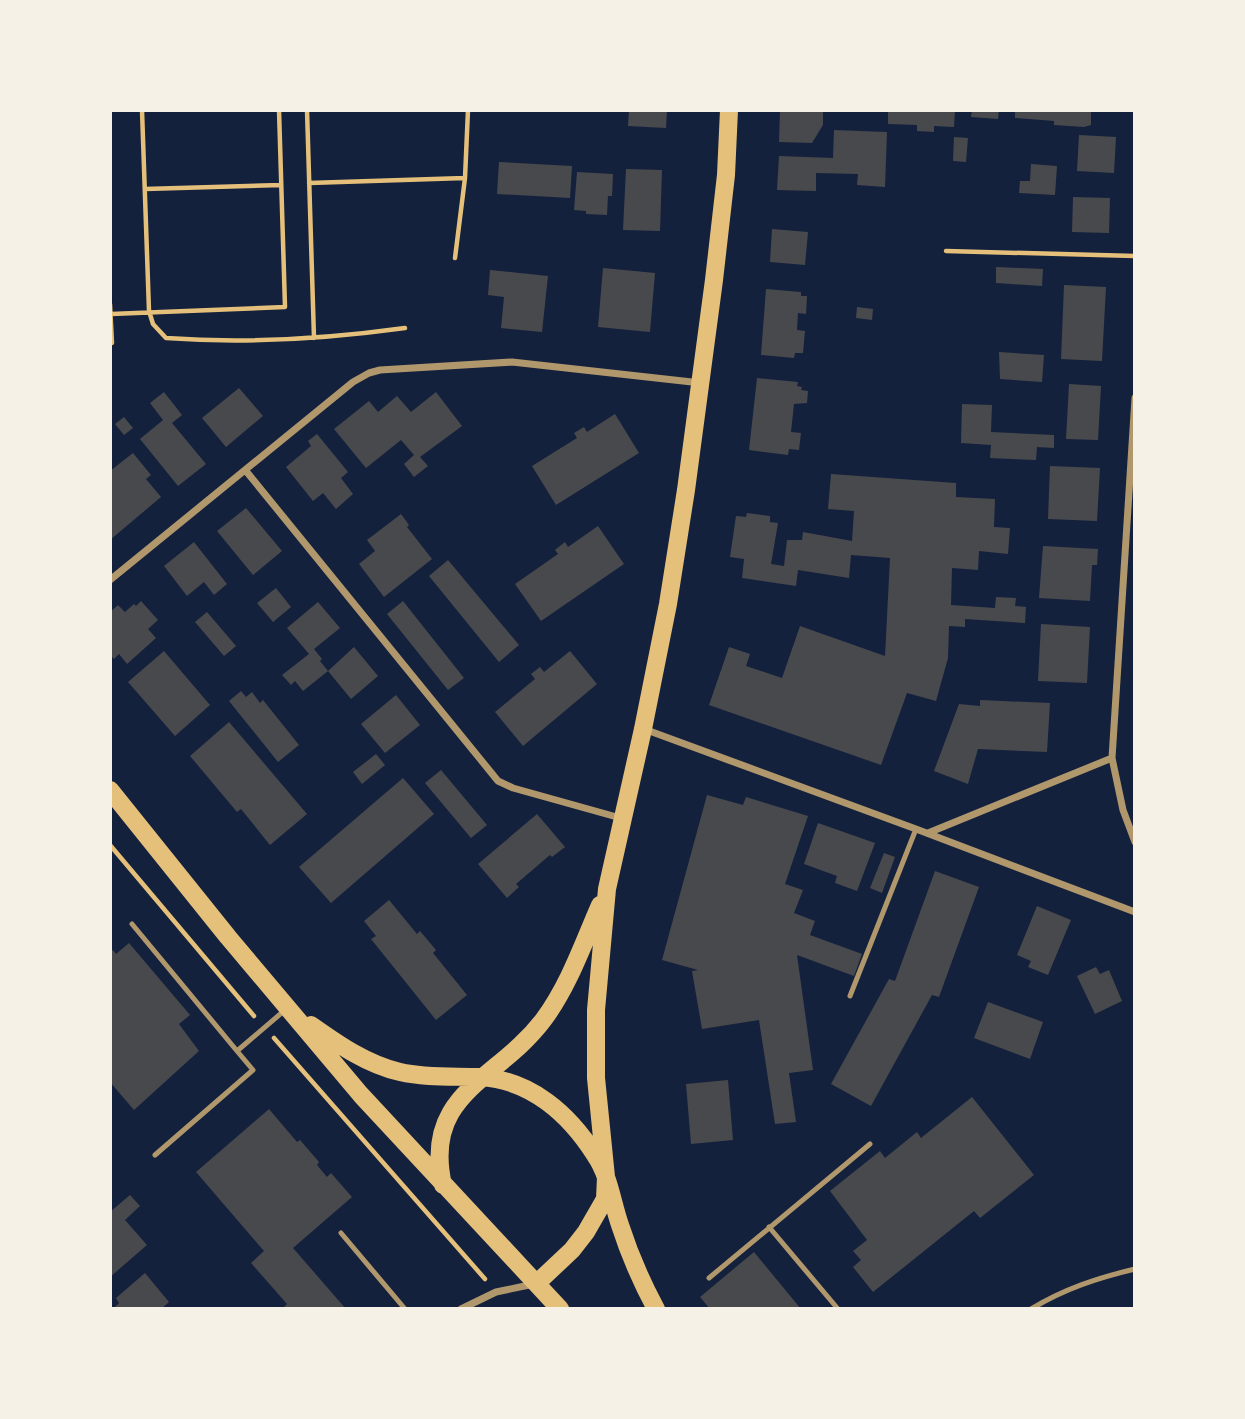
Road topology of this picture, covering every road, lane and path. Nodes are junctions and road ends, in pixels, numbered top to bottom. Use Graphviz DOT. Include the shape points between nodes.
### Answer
graph roads {
  1 [pos="142,110"];
  2 [pos="279,110"];
  3 [pos="307,110"];
  4 [pos="468,110"];
  5 [pos="729,110"];
  6 [pos="465,178"];
  7 [pos="309,183"];
  8 [pos="281,185"];
  9 [pos="145,189"];
  10 [pos="946,251"];
  11 [pos="1135,256"];
  12 [pos="455,258"];
  13 [pos="110,304"];
  14 [pos="149,311"];
  15 [pos="111,313"];
  16 [pos="405,328"];
  17 [pos="314,338"];
  18 [pos="110,343"];
  19 [pos="701,383"];
  20 [pos="1135,401"];
  21 [pos="246,471"];
  22 [pos="1131,511"];
  23 [pos="110,580"];
  24 [pos="643,729"];
  25 [pos="1112,758"];
  26 [pos="110,790"];
  27 [pos="1135,809"];
  28 [pos="1124,810"];
  29 [pos="624,818"];
  30 [pos="916,829"];
  31 [pos="928,833"];
  32 [pos="1135,842"];
  33 [pos="110,845"];
  34 [pos="607,889"];
  35 [pos="1135,912"];
  36 [pos="132,924"];
  37 [pos="850,996"];
  38 [pos="288,1008"];
  39 [pos="265,1028"];
  40 [pos="237,1052"];
  41 [pos="484,1077"];
  42 [pos="870,1144"];
  43 [pos="155,1155"];
  44 [pos="606,1177"];
  45 [pos="443,1185"];
  46 [pos="769,1227"];
  47 [pos="341,1233"];
  48 [pos="1135,1269"];
  49 [pos="709,1278"];
  50 [pos="537,1283"];
  51 [pos="496,1292"];
  52 [pos="405,1309"];
  53 [pos="461,1309"];
  54 [pos="544,1309"];
  55 [pos="560,1309"];
  56 [pos="656,1309"];
  57 [pos="838,1309"];
  58 [pos="1031,1309"];
  1 -- 9 [label="path"];
  2 -- 8 [label="path"];
  3 -- 7 [label="path"];
  4 -- 6 [label="path"];
  5 -- 19 [label="main road" via="726,175"];
  6 -- 7 [label="path"];
  6 -- 12 [label="path"];
  7 -- 17 [label="path"];
  8 -- 9 [label="path"];
  8 -- 14 [label="path" via="285,307"];
  9 -- 14 [label="path"];
  10 -- 11 [label="path"];
  13 -- 15 [label="path"];
  14 -- 15 [label="path"];
  14 -- 17 [label="path" via="153,324 166,338"];
  15 -- 18 [label="path"];
  16 -- 17 [label="path"];
  19 -- 21 [label="street" via="512,362 380,370 353,382"];
  19 -- 24 [label="main road" via="668,604"];
  20 -- 22 [label="street"];
  21 -- 23 [label="street"];
  21 -- 29 [label="street" via="498,781"];
  22 -- 25 [label="street"];
  24 -- 29 [label="main road"];
  24 -- 30 [label="street"];
  25 -- 28 [label="street"];
  25 -- 31 [label="street"];
  26 -- 38 [label="main road"];
  27 -- 28 [label="street"];
  28 -- 32 [label="street"];
  29 -- 34 [label="main road"];
  30 -- 31 [label="street"];
  30 -- 37 [label="lane"];
  31 -- 35 [label="street"];
  33 -- 39 [label="path"];
  34 -- 41 [label="main road" via="569,976 543,1020"];
  34 -- 44 [label="main road" via="596,1010 596,1078"];
  36 -- 40 [label="lane"];
  38 -- 39 [label="lane"];
  38 -- 41 [label="main road" via="377,1065 419,1075"];
  38 -- 45 [label="main road"];
  39 -- 40 [label="lane"];
  39 -- 51 [label="path"];
  40 -- 43 [label="lane" via="253,1070"];
  41 -- 44 [label="main road" via="514,1083 555,1107 585,1140"];
  41 -- 45 [label="main road" via="459,1099 446,1119 438,1152"];
  42 -- 46 [label="lane"];
  44 -- 50 [label="main road" via="599,1212 572,1250"];
  44 -- 56 [label="main road" via="620,1227"];
  45 -- 50 [label="main road"];
  46 -- 49 [label="lane"];
  46 -- 57 [label="lane"];
  47 -- 52 [label="lane"];
  48 -- 58 [label="lane" via="1075,1286"];
  50 -- 51 [label="street"];
  50 -- 54 [label="street"];
  50 -- 55 [label="main road"];
  51 -- 53 [label="street"];
}
